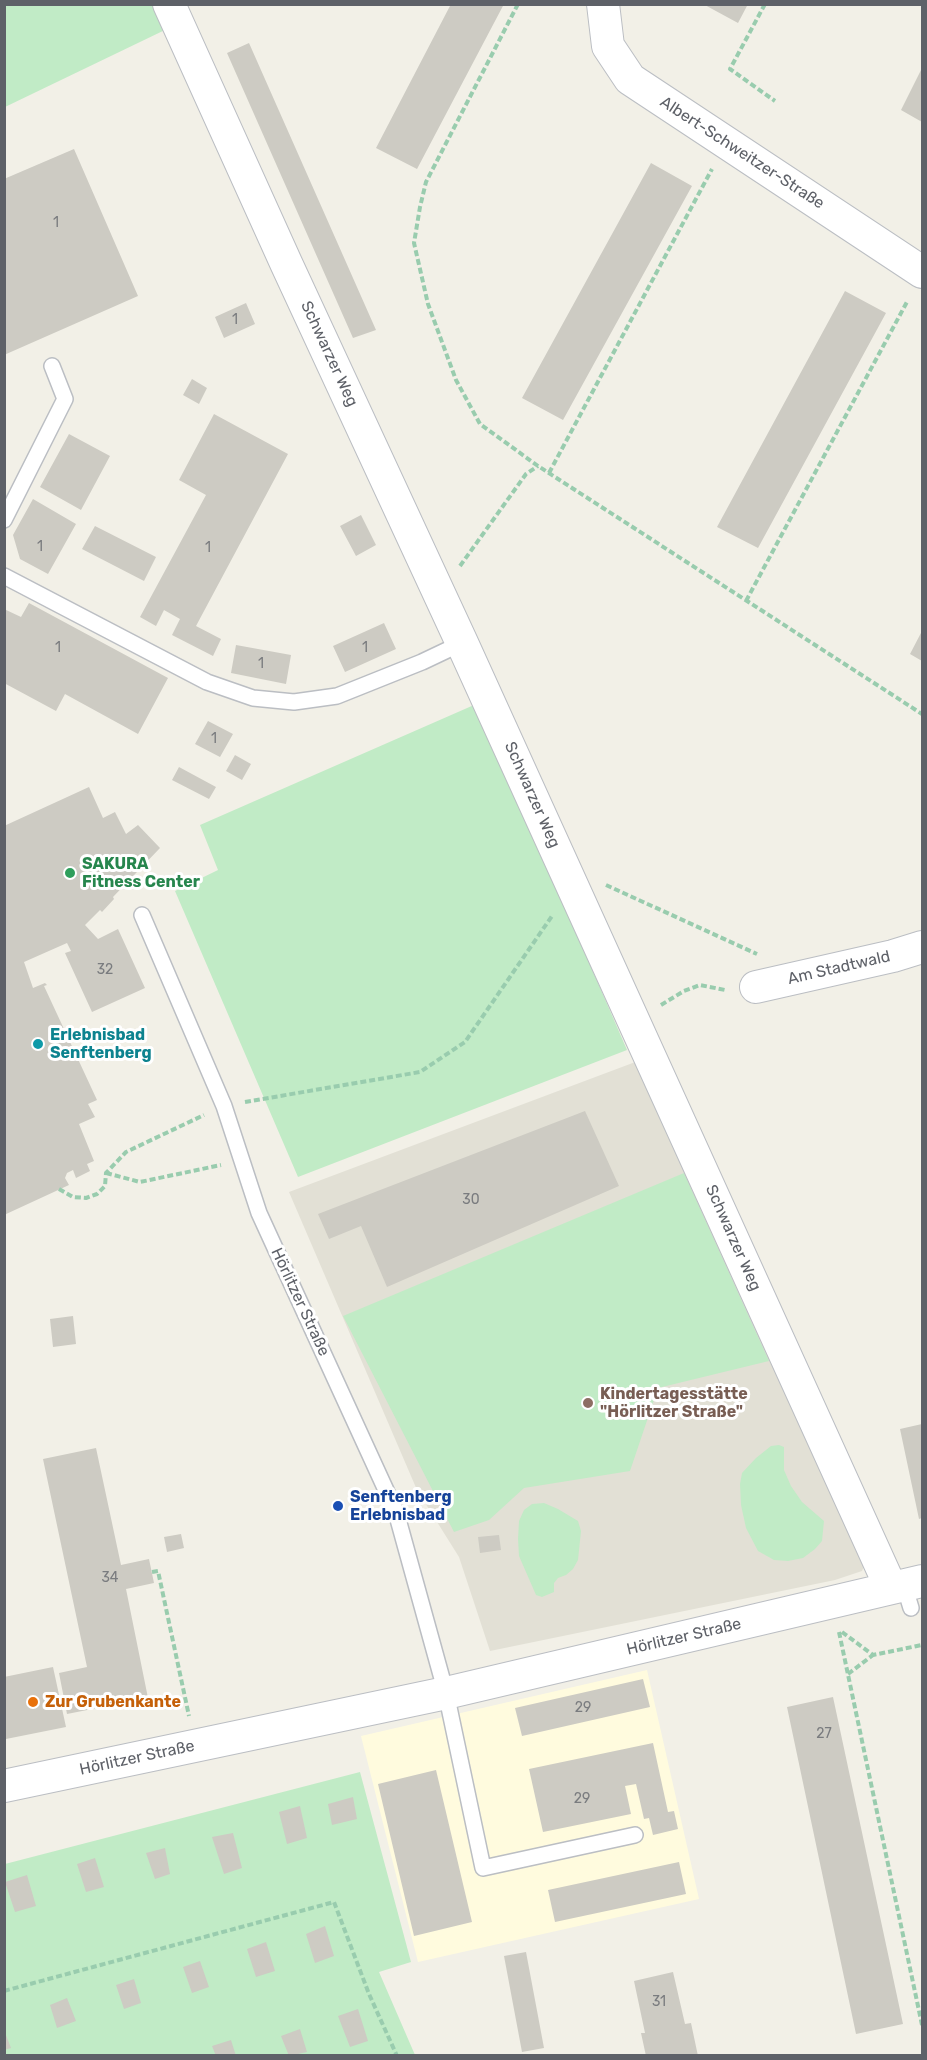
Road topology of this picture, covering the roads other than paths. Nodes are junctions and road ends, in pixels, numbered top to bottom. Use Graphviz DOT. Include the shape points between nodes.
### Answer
graph roads {
  1 [pos="169,4"];
  2 [pos="603,4"];
  3 [pos="917,282"];
  4 [pos="52,366"];
  5 [pos="4,520"];
  6 [pos="4,576"];
  7 [pos="462,643"];
  8 [pos="142,915"];
  9 [pos="922,947"];
  10 [pos="756,987"];
  11 [pos="907,1591"];
  12 [pos="446,1693"];
  13 [pos="4,1786"];
  14 [pos="635,1835"];
  1 -- 7 [label="street, Schwarzer Weg"];
  2 -- 3 [label="street, Albert-Schweitzer-Straße" via="609,46 630,79 726,142"];
  4 -- 5 [label="lane" via="66,399"];
  6 -- 7 [label="lane" via="207,682 253,699 294,702 336,696"];
  7 -- 11 [label="street, Schwarzer Weg" via="634,1021"];
  8 -- 12 [label="lane, Hörlitzer Straße" via="224,1106 259,1214 396,1512"];
  9 -- 10 [label="street, Am Stadtwald"];
  11 -- 12 [label="street, Hörlitzer Straße"];
  12 -- 13 [label="street, Hörlitzer Straße"];
  12 -- 14 [label="lane" via="483,1868"];
}
